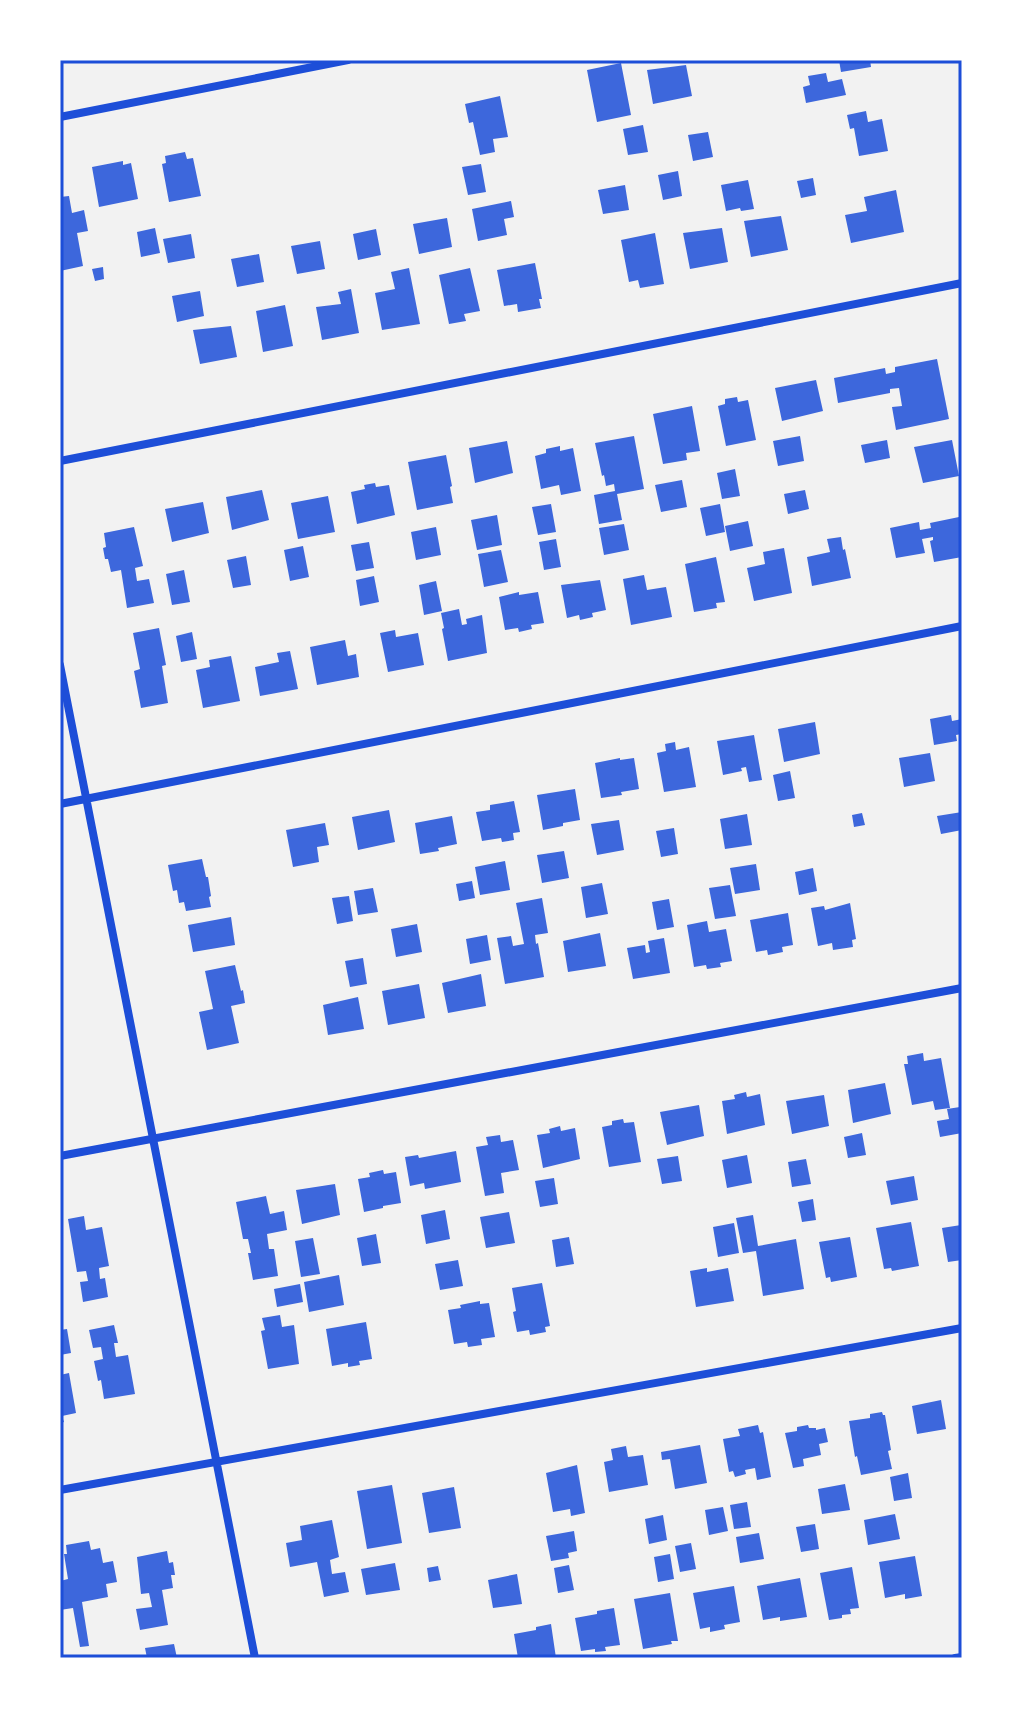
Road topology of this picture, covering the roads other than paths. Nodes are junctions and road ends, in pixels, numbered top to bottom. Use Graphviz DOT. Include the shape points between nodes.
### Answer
graph roads {
  1 [pos="348,60"];
  2 [pos="60,117"];
  3 [pos="962,283"];
  4 [pos="60,461"];
  5 [pos="962,626"];
  6 [pos="60,665"];
  7 [pos="87,799"];
  8 [pos="60,804"];
  9 [pos="962,988"];
  10 [pos="153,1139"];
  11 [pos="60,1156"];
  12 [pos="962,1328"];
  13 [pos="216,1461"];
  14 [pos="60,1490"];
  15 [pos="962,1657"];
  16 [pos="255,1658"];
  17 [pos="955,1658"];
  1 -- 2 [label="street"];
  3 -- 4 [label="street"];
  5 -- 7 [label="street"];
  6 -- 7 [label="street"];
  7 -- 8 [label="street"];
  7 -- 10 [label="street"];
  9 -- 10 [label="street"];
  10 -- 11 [label="street"];
  10 -- 13 [label="street"];
  12 -- 13 [label="street"];
  13 -- 14 [label="street"];
  13 -- 16 [label="street"];
  15 -- 17 [label="street"];
}
